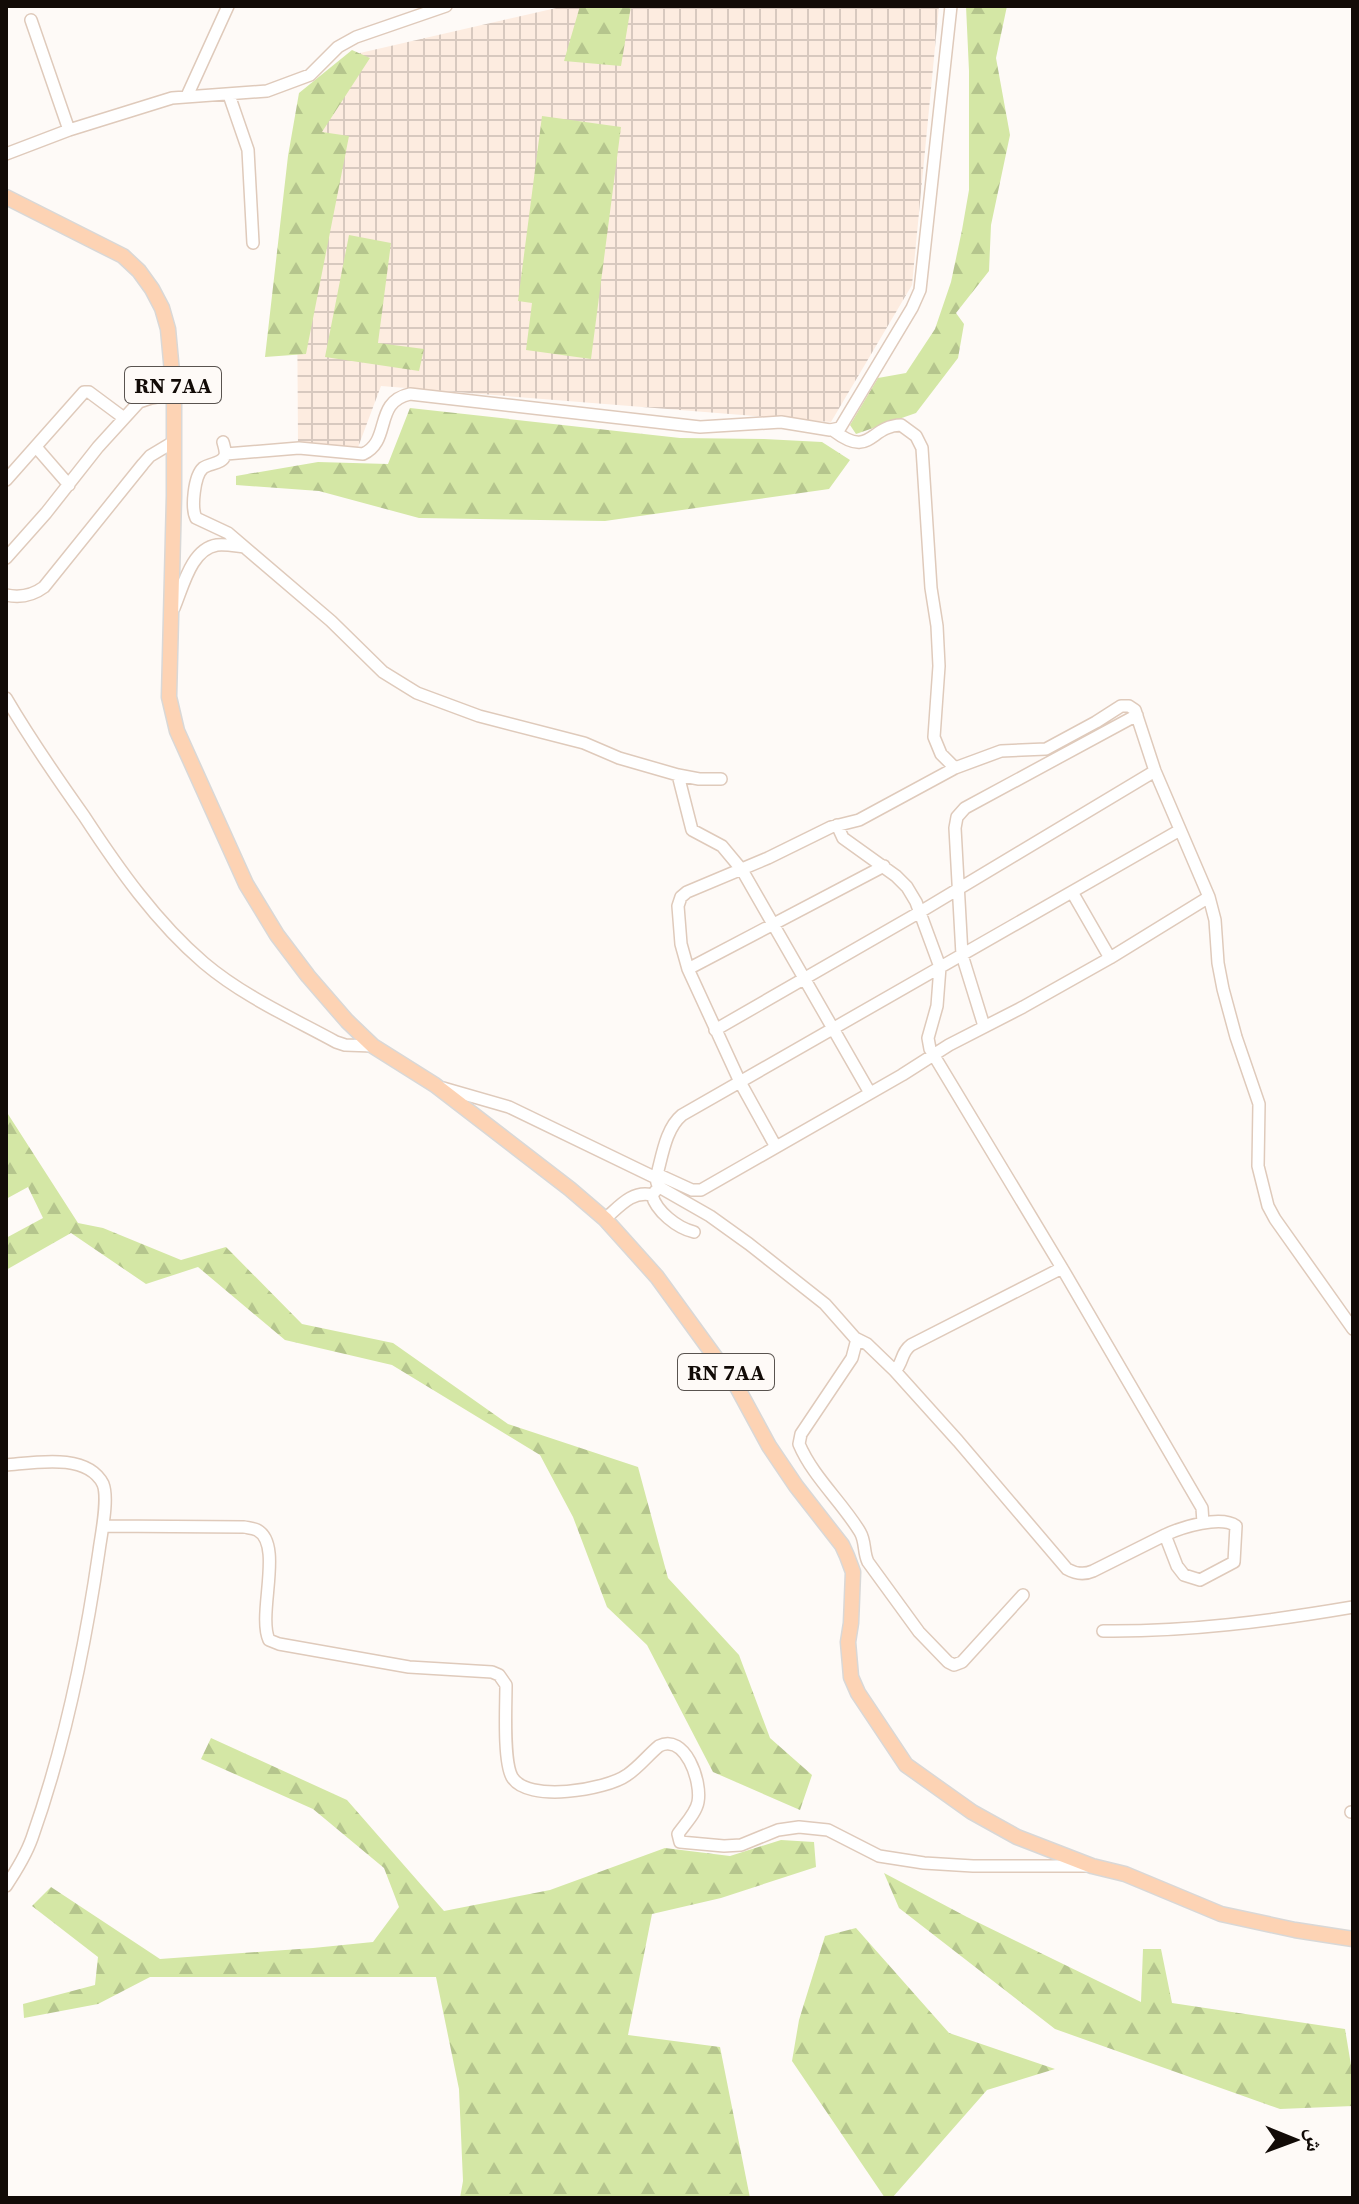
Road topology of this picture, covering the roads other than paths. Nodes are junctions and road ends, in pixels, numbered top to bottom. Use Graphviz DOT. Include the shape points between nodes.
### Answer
graph roads {
  1 [pos="228,6"];
  2 [pos="446,6"];
  3 [pos="951,6"];
  4 [pos="31,20"];
  5 [pos="229,95"];
  6 [pos="187,96"];
  7 [pos="69,130"];
  8 [pos="6,154"];
  9 [pos="6,197"];
  10 [pos="253,243"];
  11 [pos="174,394"];
  12 [pos="124,418"];
  13 [pos="834,431"];
  14 [pos="175,441"];
  15 [pos="36,447"];
  16 [pos="6,480"];
  17 [pos="69,485"];
  18 [pos="245,547"];
  19 [pos="6,558"];
  20 [pos="6,595"];
  21 [pos="171,616"];
  22 [pos="6,698"];
  23 [pos="1137,715"];
  24 [pos="955,768"];
  25 [pos="1155,771"];
  26 [pos="678,775"];
  27 [pos="721,779"];
  28 [pos="837,825"];
  29 [pos="1180,830"];
  30 [pos="884,866"];
  31 [pos="742,870"];
  32 [pos="958,887"];
  33 [pos="1072,892"];
  34 [pos="1209,897"];
  35 [pos="920,912"];
  36 [pos="774,925"];
  37 [pos="962,955"];
  38 [pos="1110,958"];
  39 [pos="940,967"];
  40 [pos="688,969"];
  41 [pos="804,978"];
  42 [pos="984,1026"];
  43 [pos="833,1029"];
  44 [pos="715,1030"];
  45 [pos="373,1046"];
  46 [pos="933,1055"];
  47 [pos="740,1082"];
  48 [pos="435,1085"];
  49 [pos="870,1093"];
  50 [pos="776,1147"];
  51 [pos="656,1183"];
  52 [pos="605,1219"];
  53 [pos="694,1232"];
  54 [pos="1062,1268"];
  55 [pos="1353,1329"];
  56 [pos="857,1339"];
  57 [pos="895,1371"];
  58 [pos="6,1465"];
  59 [pos="1203,1523"];
  60 [pos="103,1526"];
  61 [pos="1165,1535"];
  62 [pos="864,1551"];
  63 [pos="847,1556"];
  64 [pos="1023,1595"];
  65 [pos="1353,1607"];
  66 [pos="1103,1631"];
  67 [pos="1092,1866"];
  68 [pos="6,1886"];
  69 [pos="1353,1939"];
  1 -- 6 [label="street"];
  2 -- 5 [label="street" via="356,37 310,75 267,91"];
  3 -- 13 [label="street" via="920,290"];
  4 -- 7 [label="street"];
  5 -- 6 [label="street"];
  5 -- 10 [label="street" via="248,150"];
  6 -- 7 [label="street"];
  7 -- 8 [label="street"];
  9 -- 11 [label="main road, RN 7AA" via="123,256 139,271 165,319"];
  11 -- 12 [label="street" via="139,402"];
  11 -- 14 [label="main road, RN 7AA"];
  12 -- 15 [label="street" via="84,392"];
  12 -- 17 [label="street"];
  13 -- 18 [label="street" via="781,422 700,427 410,394 392,403 375,445 363,454 224,448 223,459 199,474 193,511"];
  13 -- 24 [label="street" via="857,443 901,425 922,448 939,666 934,737"];
  14 -- 20 [label="street" via="150,456 44,587 25,596"];
  14 -- 21 [label="main road, RN 7AA"];
  15 -- 16 [label="street"];
  15 -- 17 [label="street"];
  17 -- 19 [label="street"];
  18 -- 21 [label="street" via="216,545 200,553"];
  18 -- 26 [label="street" via="383,672 417,693"];
  21 -- 45 [label="main road, RN 7AA" via="169,697 177,731 246,884 308,976"];
  22 -- 45 [label="street" via="117,865 203,963 336,1042"];
  23 -- 24 [label="street" via="1132,707 1121,706 1054,746 1001,751"];
  23 -- 25 [label="street"];
  23 -- 32 [label="street" via="962,811 955,828"];
  24 -- 28 [label="street" via="859,820"];
  25 -- 29 [label="street"];
  25 -- 32 [label="street"];
  26 -- 27 [label="street"];
  26 -- 31 [label="street" via="692,830 722,846"];
  28 -- 30 [label="street" via="843,838"];
  28 -- 31 [label="street"];
  29 -- 33 [label="street"];
  29 -- 34 [label="street"];
  30 -- 35 [label="street" via="907,887"];
  30 -- 36 [label="street"];
  31 -- 36 [label="street"];
  31 -- 40 [label="street" via="687,892 679,901"];
  32 -- 35 [label="street"];
  32 -- 37 [label="street"];
  33 -- 37 [label="street"];
  33 -- 38 [label="street"];
  34 -- 38 [label="street"];
  34 -- 55 [label="street" via="1229,1014 1259,1104 1263,1192 1275,1219"];
  35 -- 39 [label="street"];
  35 -- 41 [label="street"];
  36 -- 40 [label="street"];
  36 -- 41 [label="street"];
  37 -- 39 [label="street"];
  37 -- 42 [label="street"];
  38 -- 42 [label="street"];
  39 -- 43 [label="street"];
  39 -- 46 [label="street" via="928,1038"];
  40 -- 44 [label="street"];
  41 -- 43 [label="street"];
  41 -- 44 [label="street"];
  42 -- 46 [label="street"];
  43 -- 47 [label="street"];
  43 -- 49 [label="street"];
  44 -- 47 [label="street"];
  45 -- 48 [label="main road, RN 7AA"];
  46 -- 49 [label="street"];
  46 -- 54 [label="street"];
  47 -- 50 [label="street"];
  47 -- 51 [label="street" via="678,1118"];
  48 -- 51 [label="street" via="509,1107"];
  48 -- 52 [label="main road, RN 7AA"];
  49 -- 50 [label="street"];
  50 -- 51 [label="street" via="701,1190"];
  51 -- 52 [label="street"];
  51 -- 53 [label="street" via="653,1201 675,1223"];
  51 -- 56 [label="street" via="749,1244 825,1304"];
  52 -- 63 [label="main road, RN 7AA" via="657,1277 737,1387 769,1446"];
  54 -- 57 [label="street" via="911,1345"];
  54 -- 59 [label="street" via="1202,1508"];
  56 -- 57 [label="street"];
  56 -- 62 [label="street" via="852,1358 799,1441 862,1535"];
  57 -- 61 [label="street" via="1067,1569 1088,1573"];
  58 -- 60 [label="street" via="47,1460 92,1472 103,1484"];
  59 -- 61 [label="street"];
  59 -- 61 [label="street" via="1231,1523 1237,1529 1234,1562 1202,1580 1180,1571"];
  60 -- 67 [label="street" via="258,1530 270,1551 265,1625 269,1640 409,1667 499,1675 506,1685 508,1765 523,1787 545,1792 603,1787 627,1775 659,1746 673,1743 685,1753 699,1792 698,1805 678,1834 680,1842 741,1845 799,1827 828,1830 879,1856 924,1863"];
  60 -- 68 [label="street" via="88,1626 61,1739 31,1840"];
  62 -- 63 [label="street"];
  62 -- 64 [label="street" via="919,1632 954,1665"];
  63 -- 67 [label="main road, RN 7AA" via="853,1572 851,1677 906,1765 1017,1837"];
  65 -- 66 [label="street" via="1155,1632"];
  67 -- 69 [label="main road, RN 7AA" via="1125,1874 1221,1914"];
}
